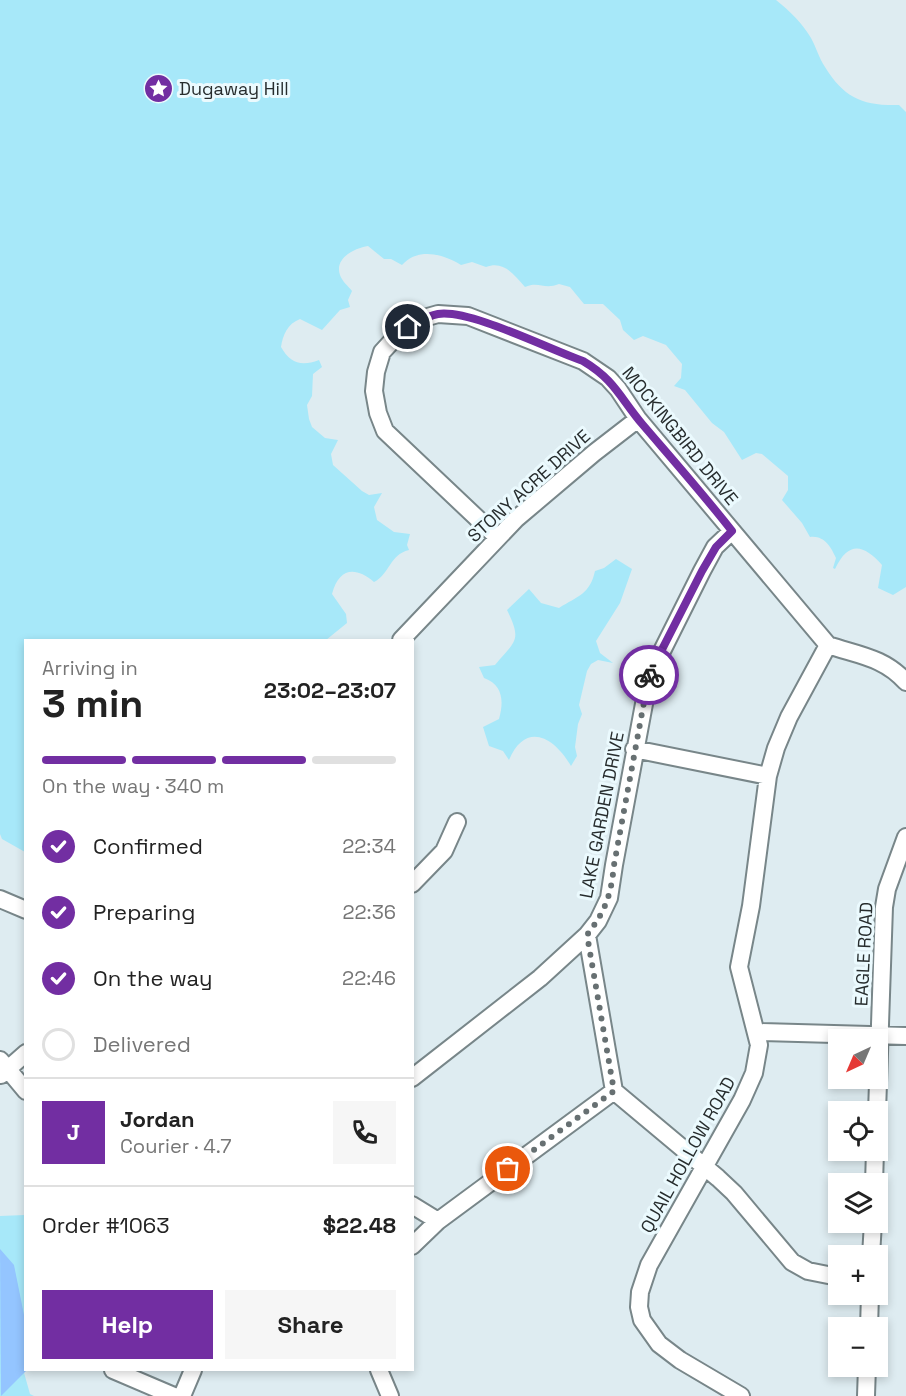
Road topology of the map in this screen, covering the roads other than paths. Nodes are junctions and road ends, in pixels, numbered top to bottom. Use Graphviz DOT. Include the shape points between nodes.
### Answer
graph roads {
  1 [pos="638,419"];
  2 [pos="732,531"];
  3 [pos="497,537"];
  4 [pos="402,639"];
  5 [pos="828,645"];
  6 [pos="906,682"];
  7 [pos="634,749"];
  8 [pos="768,776"];
  9 [pos="457,822"];
  10 [pos="906,837"];
  11 [pos="414,882"];
  12 [pos="0,899"];
  13 [pos="24,909"];
  14 [pos="587,935"];
  15 [pos="880,1029"];
  16 [pos="758,1032"];
  17 [pos="828,1034"];
  18 [pos="888,1036"];
  19 [pos="906,1036"];
  20 [pos="24,1054"];
  21 [pos="2,1068"];
  22 [pos="414,1072"];
  23 [pos="24,1089"];
  24 [pos="614,1091"];
  25 [pos="703,1167"];
  26 [pos="414,1205"];
  27 [pos="438,1221"];
  28 [pos="414,1244"];
  29 [pos="828,1275"];
  30 [pos="115,1371"];
  31 [pos="193,1371"];
  32 [pos="379,1371"];
  33 [pos="867,1377"];
  34 [pos="174,1396"];
  35 [pos="182,1396"];
  36 [pos="390,1396"];
  37 [pos="741,1396"];
  38 [pos="866,1396"];
  1 -- 2 [label="street, MOCKINGBIRD DRIVE"];
  1 -- 3 [label="street, STONY ACRE DRIVE" via="548,490"];
  1 -- 3 [label="street, MOCKINGBIRD DRIVE" via="608,378 590,366 468,316 438,314 401,333 382,352 376,372 374,391 386,431"];
  2 -- 5 [label="street, MOCKINGBIRD DRIVE"];
  2 -- 7 [label="street, LAKE GARDEN DRIVE" via="716,547 702,571 649,676"];
  3 -- 4 [label="street, STONY ACRE DRIVE"];
  5 -- 6 [label="street" via="876,658"];
  5 -- 8 [label="street, QUAIL HOLLOW ROAD" via="789,717"];
  7 -- 8 [label="street"];
  7 -- 14 [label="street, LAKE GARDEN DRIVE" via="609,898"];
  8 -- 16 [label="street, QUAIL HOLLOW ROAD" via="739,967"];
  9 -- 11 [label="street" via="444,851"];
  10 -- 15 [label="street, EAGLE ROAD" via="884,907"];
  12 -- 13 [label="street"];
  14 -- 22 [label="street, LAKE GARDEN DRIVE" via="540,978"];
  14 -- 24 [label="street"];
  16 -- 17 [label="street"];
  16 -- 25 [label="street, QUAIL HOLLOW ROAD" via="754,1072"];
  18 -- 19 [label="street"];
  20 -- 21 [label="street"];
  21 -- 23 [label="street"];
  24 -- 25 [label="street"];
  24 -- 27 [label="street"];
  25 -- 29 [label="street" via="734,1193 792,1263"];
  25 -- 37 [label="street, QUAIL HOLLOW ROAD" via="645,1274 640,1314 646,1327 669,1352"];
  26 -- 27 [label="street"];
  27 -- 28 [label="street"];
  30 -- 34 [label="street"];
  31 -- 35 [label="street"];
  32 -- 36 [label="street"];
  33 -- 38 [label="street"];
}
